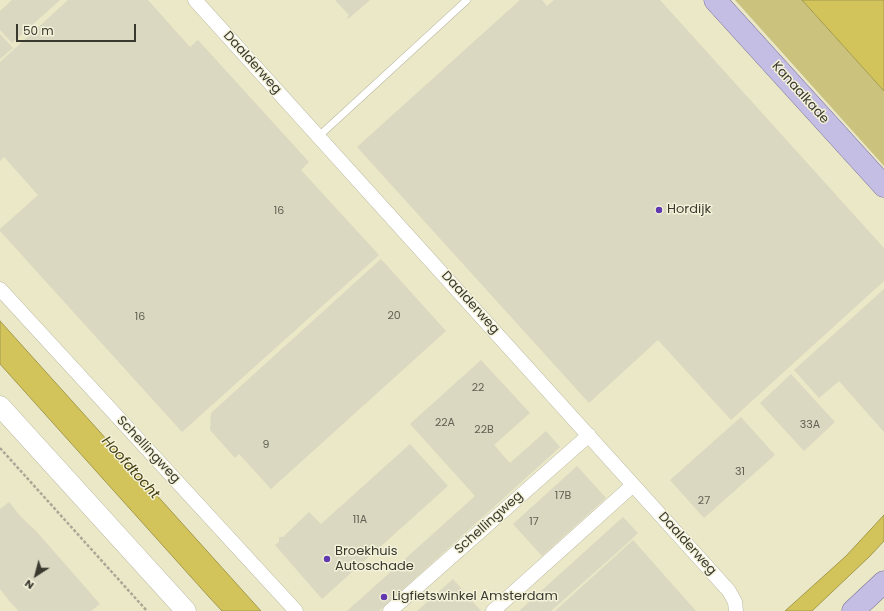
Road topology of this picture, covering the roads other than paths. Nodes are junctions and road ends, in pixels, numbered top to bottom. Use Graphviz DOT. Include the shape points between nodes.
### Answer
graph roads {
  1 [pos="195,0"];
  2 [pos="467,0"];
  3 [pos="715,0"];
  4 [pos="319,136"];
  5 [pos="884,186"];
  6 [pos="0,289"];
  7 [pos="0,406"];
  8 [pos="588,435"];
  9 [pos="633,485"];
  10 [pos="884,582"];
  11 [pos="186,611"];
  12 [pos="296,611"];
  13 [pos="390,611"];
  14 [pos="493,611"];
  15 [pos="736,611"];
  16 [pos="853,611"];
  1 -- 4 [label="street, Daalderweg"];
  2 -- 4 [label="lane"];
  3 -- 5 [label="main road, Kanaalkade"];
  4 -- 8 [label="street, Daalderweg"];
  6 -- 12 [label="street, Schellingweg"];
  7 -- 11 [label="main road"];
  8 -- 9 [label="street, Daalderweg"];
  8 -- 13 [label="street, Schellingweg"];
  9 -- 14 [label="street"];
  9 -- 15 [label="street, Daalderweg" via="729,591 735,602"];
  10 -- 16 [label="main road"];
}
